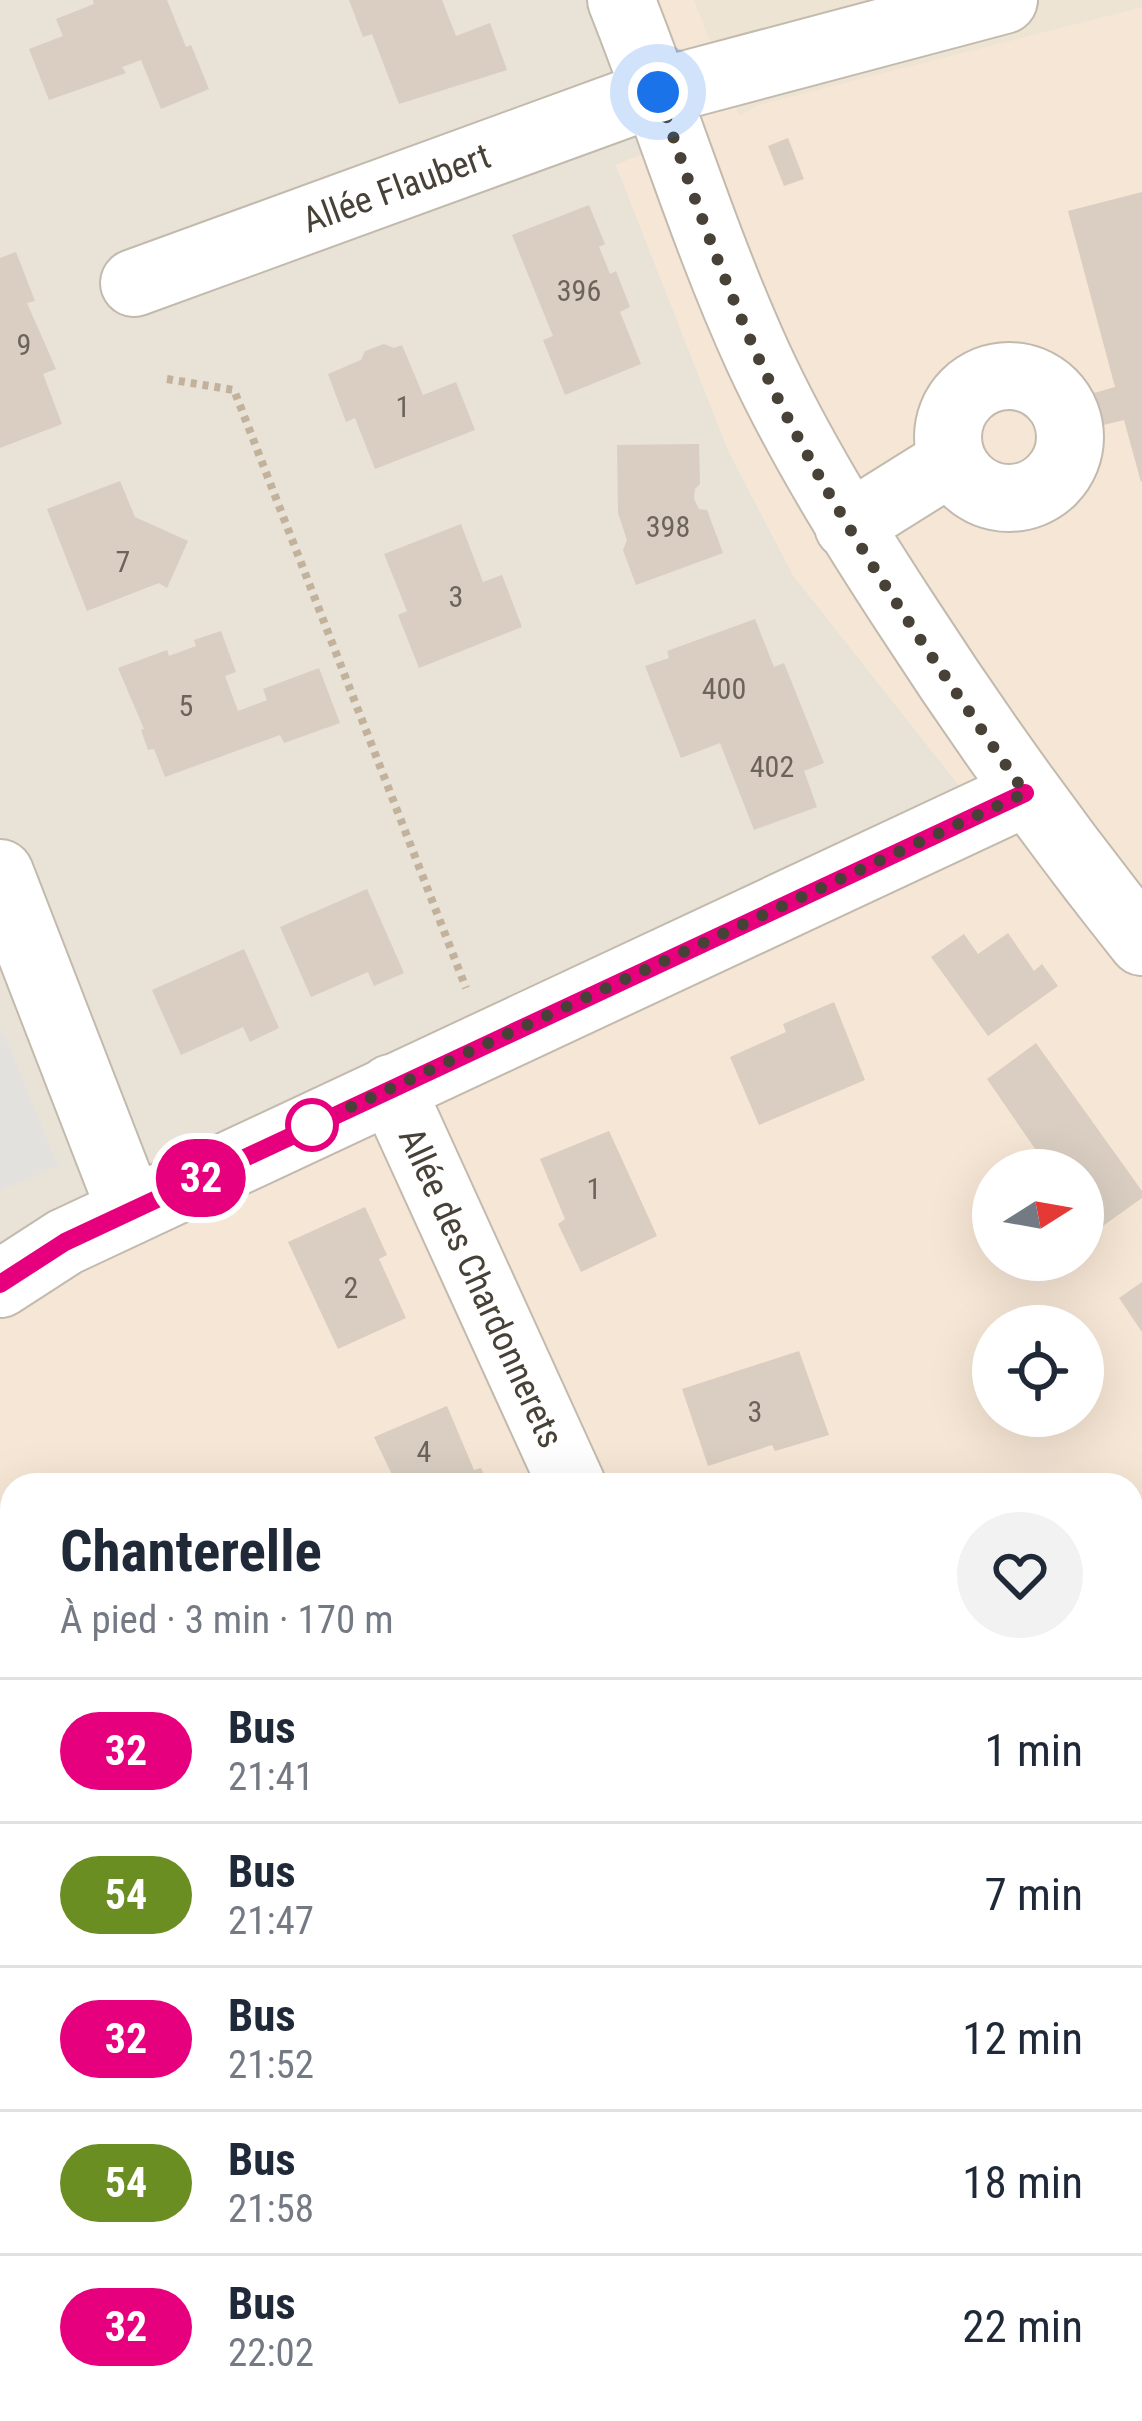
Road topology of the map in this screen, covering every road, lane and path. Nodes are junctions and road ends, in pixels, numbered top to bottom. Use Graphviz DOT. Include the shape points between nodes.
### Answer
graph roads {
  1 [pos="621,0"];
  2 [pos="1004,0"];
  3 [pos="658,92"];
  4 [pos="134,283"];
  5 [pos="167,379"];
  6 [pos="952,461"];
  7 [pos="848,526"];
  8 [pos="1025,793"];
  9 [pos="0,873"];
  10 [pos="1142,942"];
  11 [pos="488,1046"];
  12 [pos="391,1088"];
  13 [pos="131,1211"];
  14 [pos="65,1242"];
  15 [pos="0,1262"];
  16 [pos="0,1284"];
  17 [pos="567,1473"];
  1 -- 3 [label="street"];
  2 -- 3 [label="street, Allée Flaubert"];
  3 -- 4 [label="street, Allée Flaubert"];
  3 -- 7 [label="street" via="759,358"];
  5 -- 11 [label="path" via="234,390"];
  6 -- 7 [label="street"];
  7 -- 8 [label="street"];
  8 -- 10 [label="street"];
  8 -- 11 [label="street"];
  9 -- 13 [label="street"];
  11 -- 12 [label="street"];
  12 -- 13 [label="street"];
  12 -- 17 [label="street, Allée des Chardonnerets"];
  13 -- 14 [label="street"];
  14 -- 15 [label="street"];
  14 -- 16 [label="street"];
}
